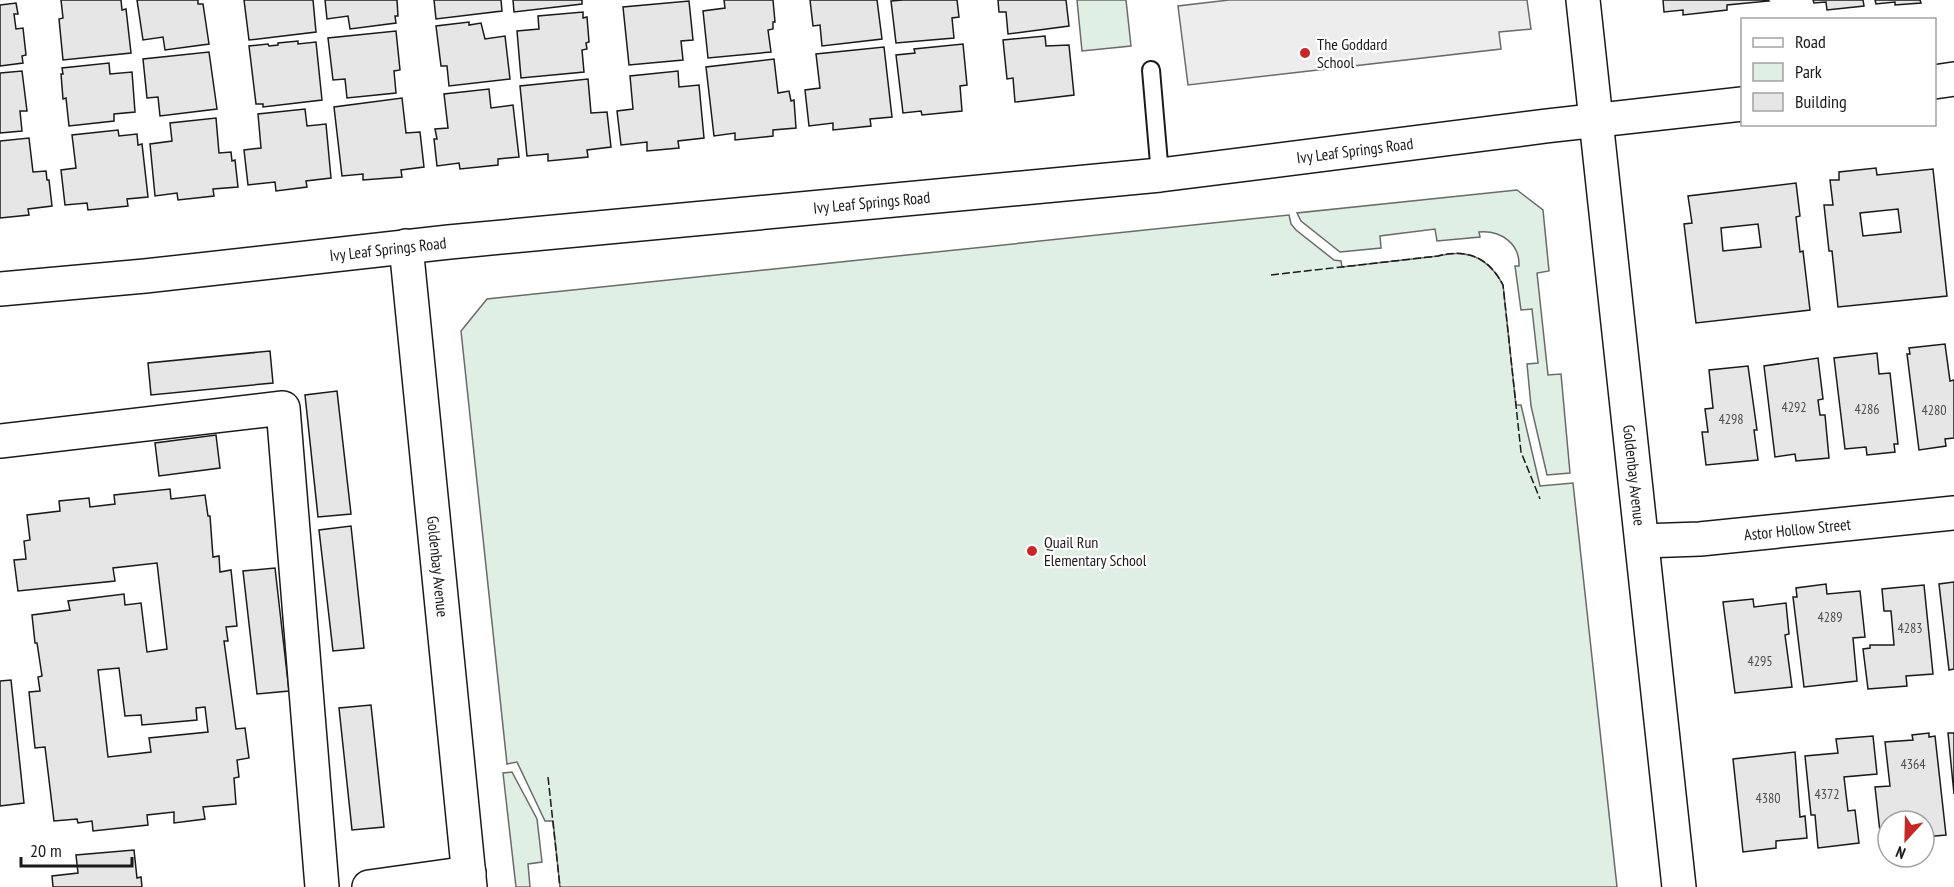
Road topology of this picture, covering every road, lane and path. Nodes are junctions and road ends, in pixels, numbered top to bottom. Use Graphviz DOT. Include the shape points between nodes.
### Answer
graph roads {
  1 [pos="1583,0"];
  2 [pos="1151,70"];
  3 [pos="1954,80"];
  4 [pos="1936,82"];
  5 [pos="1741,104"];
  6 [pos="1596,120"];
  7 [pos="1160,175"];
  8 [pos="406,246"];
  9 [pos="0,290"];
  10 [pos="0,441"];
  11 [pos="1954,513"];
  12 [pos="1642,541"];
  13 [pos="470,880"];
  14 [pos="322,887"];
  15 [pos="369,887"];
  16 [pos="1679,887"];
  1 -- 6 [label="street, Goldenbay Avenue"];
  2 -- 7 [label="lane"];
  3 -- 4 [label="street"];
  5 -- 6 [label="street, Ivy Leaf Springs Road"];
  6 -- 7 [label="street, Ivy Leaf Springs Road"];
  6 -- 12 [label="street, Goldenbay Avenue"];
  7 -- 8 [label="street, Ivy Leaf Springs Road"];
  8 -- 9 [label="street, Ivy Leaf Springs Road"];
  8 -- 13 [label="street, Goldenbay Avenue"];
  10 -- 14 [label="street" via="283,408"];
  11 -- 12 [label="street, Astor Hollow Street" via="1700,539"];
  12 -- 16 [label="street, Goldenbay Avenue"];
  13 -- 15 [label="street"];
}
